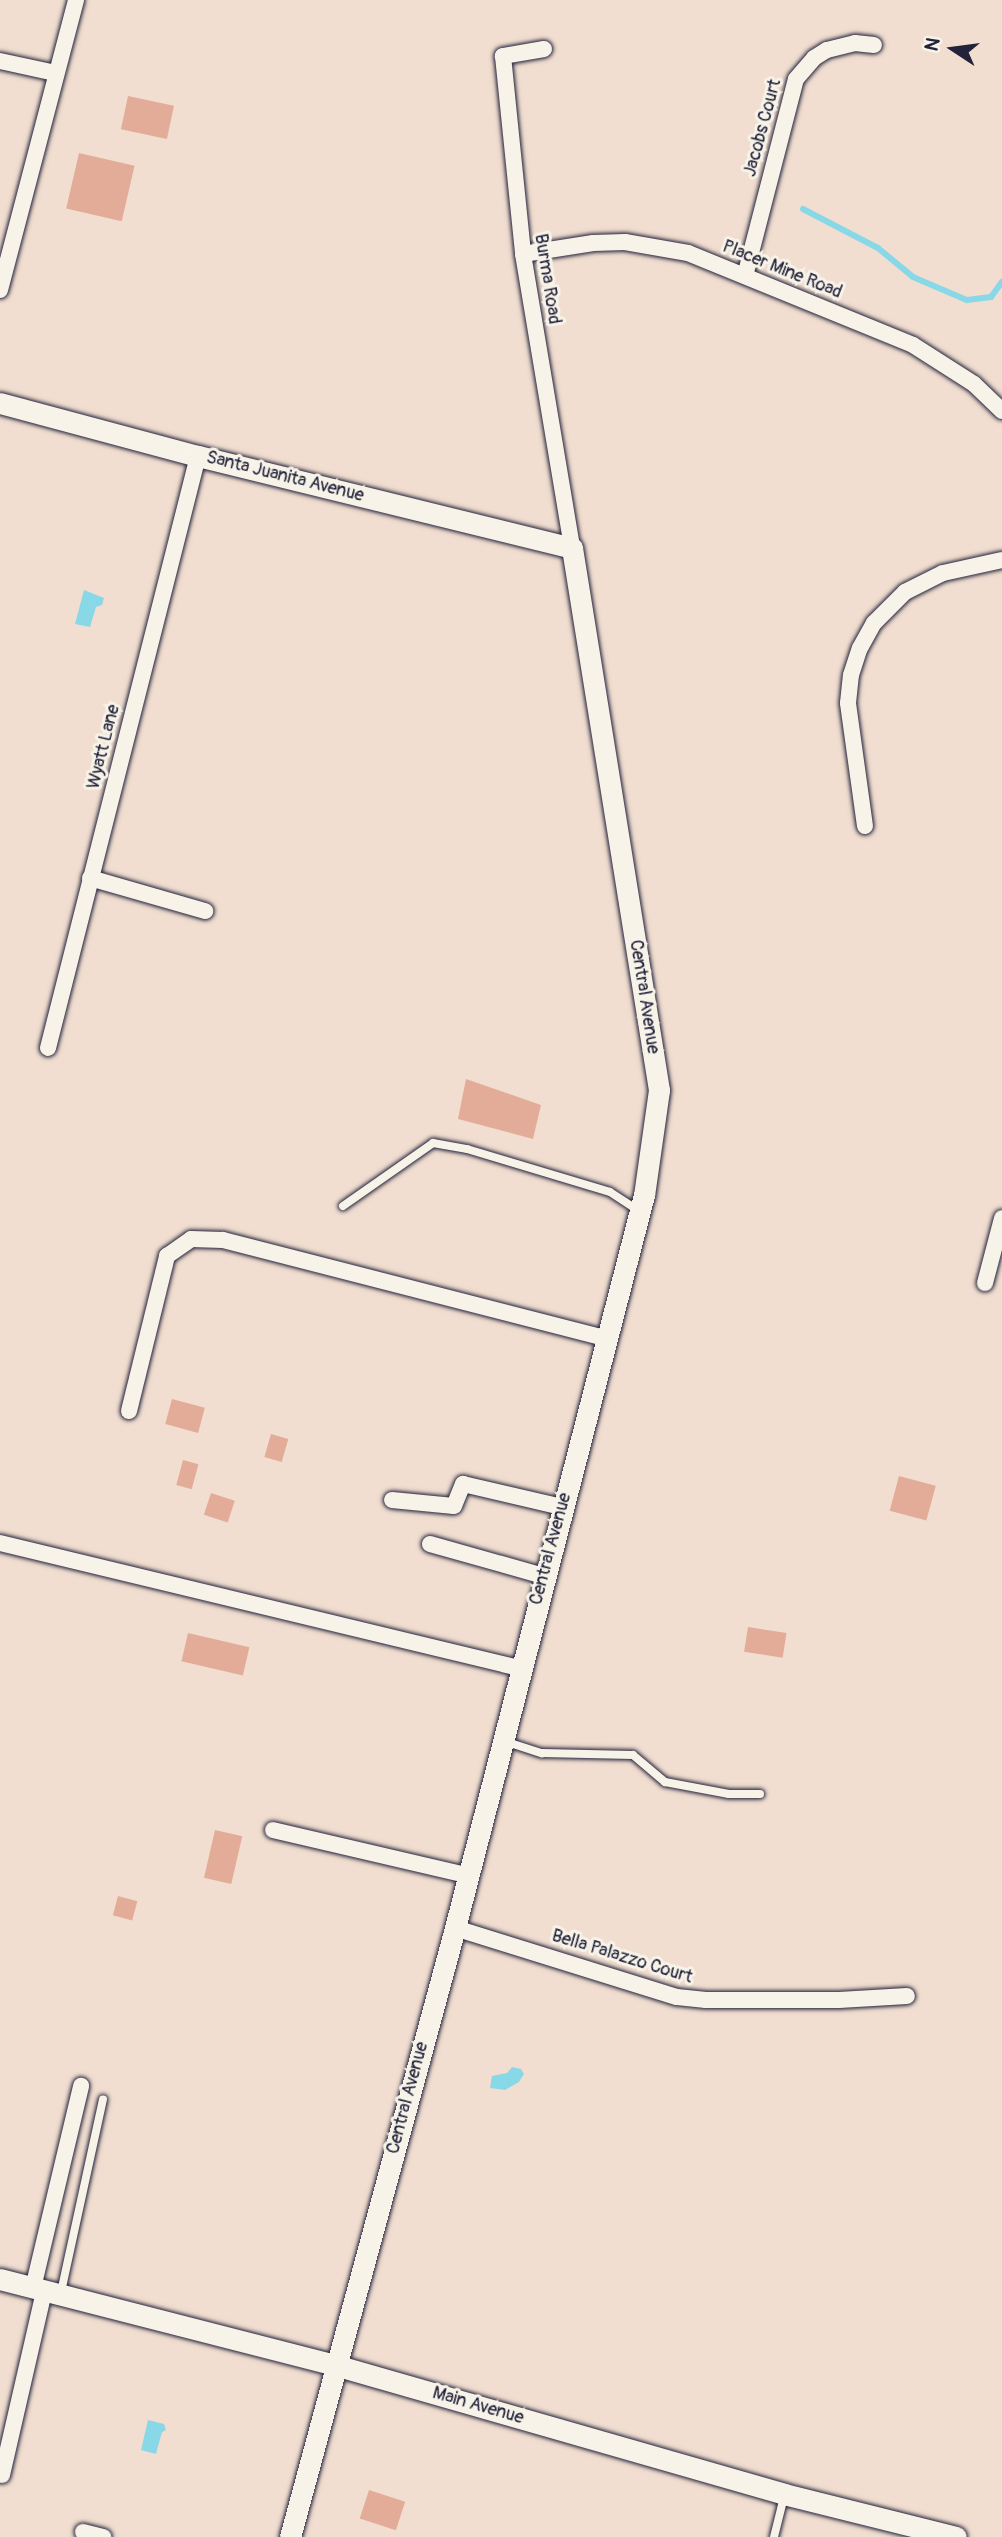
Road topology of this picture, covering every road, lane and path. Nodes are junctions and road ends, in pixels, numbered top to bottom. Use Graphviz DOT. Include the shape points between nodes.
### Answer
graph roads {
  1 [pos="76,0"];
  2 [pos="874,46"];
  3 [pos="544,49"];
  4 [pos="0,61"];
  5 [pos="55,73"];
  6 [pos="523,254"];
  7 [pos="746,276"];
  8 [pos="0,290"];
  9 [pos="0,403"];
  10 [pos="1002,411"];
  11 [pos="198,456"];
  12 [pos="572,548"];
  13 [pos="1002,560"];
  14 [pos="865,826"];
  15 [pos="90,878"];
  16 [pos="205,911"];
  17 [pos="48,1048"];
  18 [pos="343,1206"];
  19 [pos="639,1211"];
  20 [pos="1002,1218"];
  21 [pos="985,1283"];
  22 [pos="606,1338"];
  23 [pos="129,1411"];
  24 [pos="392,1500"];
  25 [pos="562,1507"];
  26 [pos="0,1543"];
  27 [pos="430,1544"];
  28 [pos="544,1576"];
  29 [pos="519,1668"];
  30 [pos="501,1740"];
  31 [pos="760,1794"];
  32 [pos="273,1830"];
  33 [pos="467,1875"];
  34 [pos="454,1928"];
  35 [pos="907,1996"];
  36 [pos="81,2086"];
  37 [pos="103,2100"];
  38 [pos="0,2279"];
  39 [pos="46,2291"];
  40 [pos="335,2365"];
  41 [pos="2,2475"];
  42 [pos="784,2494"];
  43 [pos="83,2532"];
  44 [pos="103,2537"];
  45 [pos="290,2537"];
  46 [pos="774,2537"];
  47 [pos="956,2537"];
  1 -- 5 [label="street"];
  2 -- 7 [label="street, Jacobs Court" via="855,43 827,50 796,79"];
  3 -- 6 [label="street, Burma Road" via="503,56"];
  4 -- 5 [label="street"];
  5 -- 8 [label="street"];
  6 -- 7 [label="street, Placer Mine Road" via="625,242 688,253"];
  6 -- 12 [label="street, Burma Road"];
  7 -- 10 [label="street, Placer Mine Road" via="913,345 974,384"];
  9 -- 11 [label="street, Santa Juanita Avenue"];
  11 -- 12 [label="street, Santa Juanita Avenue"];
  11 -- 15 [label="street, Wyatt Lane"];
  12 -- 19 [label="street, Central Avenue" via="659,1090"];
  13 -- 14 [label="street" via="943,573 905,592 879,617 860,648 848,703"];
  15 -- 16 [label="street"];
  15 -- 17 [label="street, Wyatt Lane"];
  18 -- 19 [label="lane" via="433,1143 610,1192"];
  19 -- 22 [label="street, Central Avenue"];
  20 -- 21 [label="street"];
  22 -- 23 [label="street" via="223,1240 191,1239 167,1256"];
  22 -- 25 [label="street, Central Avenue"];
  24 -- 25 [label="street" via="454,1506 463,1484"];
  25 -- 28 [label="street, Central Avenue"];
  26 -- 29 [label="street"];
  27 -- 28 [label="street"];
  28 -- 29 [label="street, Central Avenue"];
  29 -- 30 [label="street, Central Avenue"];
  30 -- 31 [label="lane" via="542,1753 633,1755 665,1782 729,1794"];
  30 -- 33 [label="street, Central Avenue"];
  32 -- 33 [label="street"];
  33 -- 34 [label="street, Central Avenue"];
  34 -- 35 [label="street, Bella Palazzo Court" via="677,1997 839,2000"];
  34 -- 40 [label="street, Central Avenue"];
  36 -- 39 [label="street"];
  37 -- 39 [label="lane"];
  38 -- 39 [label="street, Main Avenue"];
  39 -- 40 [label="street, Main Avenue"];
  39 -- 41 [label="street"];
  40 -- 42 [label="street, Main Avenue"];
  40 -- 45 [label="street, Central Avenue"];
  42 -- 46 [label="lane"];
  42 -- 47 [label="street, Main Avenue"];
  43 -- 44 [label="street"];
}
